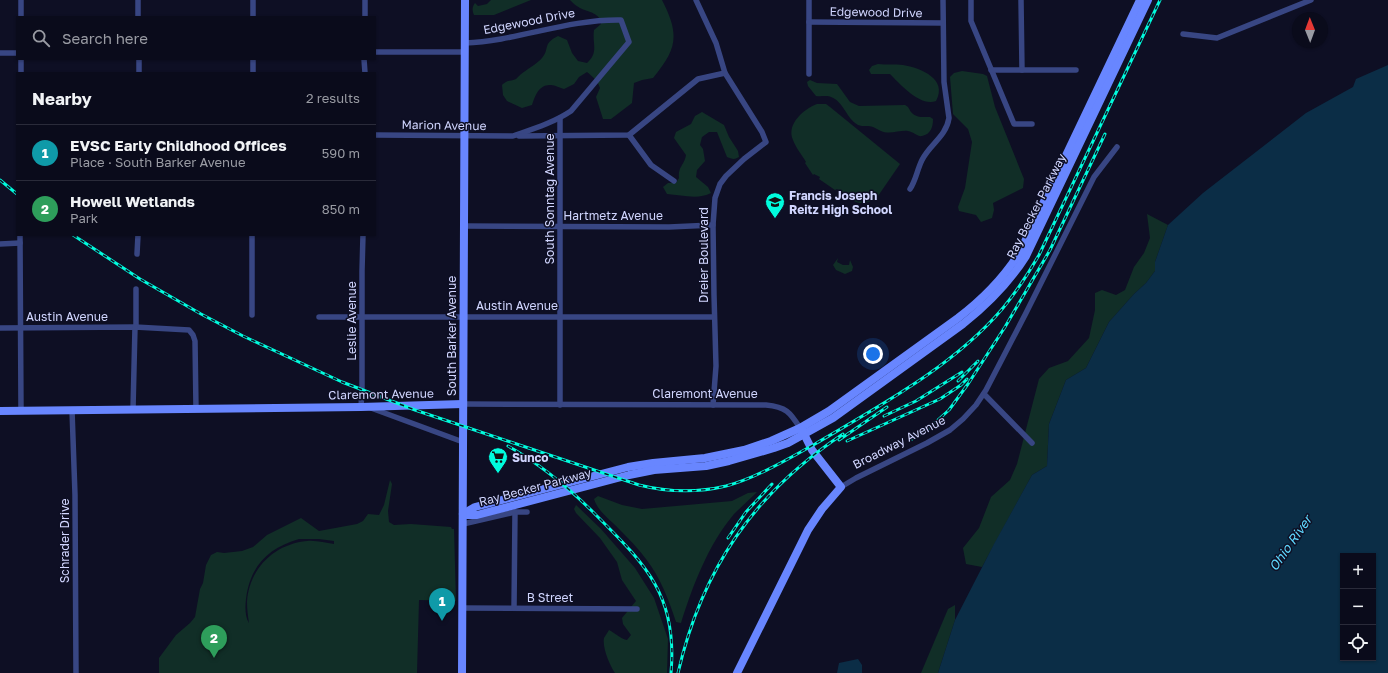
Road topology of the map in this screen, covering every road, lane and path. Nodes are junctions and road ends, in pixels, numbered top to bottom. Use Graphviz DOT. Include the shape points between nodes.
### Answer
graph roads {
  1 [pos="22,0"];
  2 [pos="138,0"];
  3 [pos="253,0"];
  4 [pos="365,0"];
  5 [pos="465,0"];
  6 [pos="696,0"];
  7 [pos="809,0"];
  8 [pos="943,0"];
  9 [pos="971,0"];
  10 [pos="1021,0"];
  11 [pos="1140,0"];
  12 [pos="1148,0"];
  13 [pos="1309,0"];
  14 [pos="21,16"];
  15 [pos="138,16"];
  16 [pos="253,16"];
  17 [pos="365,16"];
  18 [pos="622,21"];
  19 [pos="809,22"];
  20 [pos="942,23"];
  21 [pos="1183,34"];
  22 [pos="465,43"];
  23 [pos="376,52"];
  24 [pos="465,52"];
  25 [pos="0,53"];
  26 [pos="16,53"];
  27 [pos="21,60"];
  28 [pos="138,60"];
  29 [pos="253,60"];
  30 [pos="364,60"];
  31 [pos="991,70"];
  32 [pos="1022,70"];
  33 [pos="1076,70"];
  34 [pos="21,72"];
  35 [pos="139,72"];
  36 [pos="253,72"];
  37 [pos="365,72"];
  38 [pos="726,73"];
  39 [pos="809,74"];
  40 [pos="560,118"];
  41 [pos="1032,124"];
  42 [pos="376,135"];
  43 [pos="560,135"];
  44 [pos="629,135"];
  45 [pos="464,136"];
  46 [pos="513,136"];
  47 [pos="1118,147"];
  48 [pos="674,181"];
  49 [pos="910,189"];
  50 [pos="714,225"];
  51 [pos="464,226"];
  52 [pos="560,226"];
  53 [pos="20,236"];
  54 [pos="138,236"];
  55 [pos="252,236"];
  56 [pos="363,236"];
  57 [pos="20,243"];
  58 [pos="0,244"];
  59 [pos="137,254"];
  60 [pos="136,289"];
  61 [pos="252,315"];
  62 [pos="362,316"];
  63 [pos="464,316"];
  64 [pos="560,316"];
  65 [pos="714,316"];
  66 [pos="319,317"];
  67 [pos="136,327"];
  68 [pos="0,328"];
  69 [pos="21,328"];
  70 [pos="984,394"];
  71 [pos="463,404"];
  72 [pos="560,405"];
  73 [pos="713,405"];
  74 [pos="364,407"];
  75 [pos="133,409"];
  76 [pos="196,409"];
  77 [pos="21,410"];
  78 [pos="72,410"];
  79 [pos="0,411"];
  80 [pos="802,431"];
  81 [pos="463,442"];
  82 [pos="1032,443"];
  83 [pos="841,487"];
  84 [pos="515,512"];
  85 [pos="527,512"];
  86 [pos="463,515"];
  87 [pos="463,524"];
  88 [pos="462,608"];
  89 [pos="514,608"];
  90 [pos="637,609"];
  91 [pos="76,673"];
  92 [pos="462,673"];
  93 [pos="737,673"];
  1 -- 14 [label="street"];
  2 -- 15 [label="street"];
  3 -- 16 [label="street"];
  4 -- 17 [label="street"];
  5 -- 22 [label="main road, South Barker Avenue"];
  6 -- 38 [label="street, Dreier Boulevard" via="716,43"];
  7 -- 19 [label="street"];
  8 -- 20 [label="street"];
  9 -- 31 [label="street" via="971,21"];
  10 -- 32 [label="street"];
  11 -- 80 [label="main road, Ray Becker Parkway" via="1027,239 1003,276 986,295 958,318"];
  12 -- 80 [label="main road, Ray Becker Parkway" via="1034,243 1009,281 991,301 963,324 833,418"];
  13 -- 21 [label="street" via="1217,38"];
  18 -- 22 [label="street, Edgewood Drive" via="583,22"];
  18 -- 40 [label="street, South Sonntag Avenue" via="629,42 577,105"];
  19 -- 20 [label="street, Edgewood Drive"];
  19 -- 39 [label="street"];
  20 -- 49 [label="street" via="944,82 949,118 946,131 922,160"];
  22 -- 24 [label="main road, South Barker Avenue"];
  23 -- 24 [label="street"];
  24 -- 45 [label="main road, South Barker Avenue"];
  25 -- 26 [label="street"];
  27 -- 34 [label="street"];
  28 -- 35 [label="street"];
  29 -- 36 [label="street"];
  30 -- 37 [label="street"];
  31 -- 32 [label="street"];
  31 -- 41 [label="street" via="1014,124"];
  32 -- 33 [label="street"];
  38 -- 44 [label="street" via="698,79"];
  38 -- 50 [label="street, Dreier Boulevard" via="766,142 734,168 720,184 715,198"];
  40 -- 43 [label="street, South Sonntag Avenue"];
  40 -- 46 [label="street, Marion Avenue"];
  42 -- 45 [label="street, Marion Avenue"];
  43 -- 44 [label="street, Marion Avenue"];
  43 -- 46 [label="street, Marion Avenue"];
  43 -- 52 [label="street, South Sonntag Avenue"];
  44 -- 48 [label="street" via="651,165"];
  45 -- 46 [label="street, Marion Avenue"];
  45 -- 51 [label="main road, South Barker Avenue"];
  47 -- 70 [label="street, Broadway Avenue" via="1094,177"];
  50 -- 52 [label="street, Hartmetz Avenue"];
  50 -- 65 [label="street, Dreier Boulevard"];
  51 -- 52 [label="street, Hartmetz Avenue"];
  51 -- 63 [label="main road, South Barker Avenue"];
  52 -- 64 [label="street, South Sonntag Avenue"];
  53 -- 57 [label="street"];
  54 -- 59 [label="street"];
  55 -- 61 [label="street"];
  56 -- 62 [label="street, Leslie Avenue"];
  57 -- 58 [label="street"];
  57 -- 69 [label="street"];
  60 -- 67 [label="street"];
  62 -- 63 [label="street, Austin Avenue"];
  62 -- 66 [label="street, Austin Avenue"];
  62 -- 74 [label="street, Leslie Avenue"];
  63 -- 64 [label="street, Austin Avenue"];
  63 -- 71 [label="main road, South Barker Avenue"];
  64 -- 65 [label="street, Austin Avenue"];
  64 -- 72 [label="street, South Sonntag Avenue"];
  65 -- 73 [label="street, Dreier Boulevard" via="716,366"];
  67 -- 69 [label="street, Austin Avenue"];
  67 -- 75 [label="street"];
  67 -- 76 [label="street, Austin Avenue" via="184,329 191,332 195,341"];
  68 -- 69 [label="street, Austin Avenue"];
  69 -- 77 [label="street"];
  70 -- 82 [label="street"];
  70 -- 83 [label="street, Broadway Avenue" via="971,411 950,430"];
  71 -- 72 [label="street, Claremont Avenue"];
  71 -- 74 [label="main road, Claremont Avenue"];
  71 -- 81 [label="main road, South Barker Avenue"];
  72 -- 73 [label="street, Claremont Avenue"];
  73 -- 80 [label="street, Claremont Avenue" via="777,406 788,412"];
  74 -- 76 [label="main road, Claremont Avenue"];
  74 -- 81 [label="street"];
  75 -- 76 [label="main road, Claremont Avenue"];
  75 -- 78 [label="main road, Claremont Avenue"];
  77 -- 78 [label="main road, Claremont Avenue"];
  77 -- 79 [label="main road, Claremont Avenue"];
  78 -- 91 [label="street, Schrader Drive"];
  80 -- 83 [label="main road, Claremont Avenue" via="812,450"];
  80 -- 86 [label="main road, Ray Becker Parkway" via="774,448 729,461 629,475 477,515"];
  81 -- 86 [label="main road, South Barker Avenue"];
  83 -- 93 [label="main road, Broadway Avenue" via="808,530"];
  84 -- 85 [label="street"];
  84 -- 87 [label="street"];
  84 -- 89 [label="street"];
  86 -- 87 [label="main road, South Barker Avenue"];
  87 -- 88 [label="main road, South Barker Avenue"];
  88 -- 89 [label="street, B Street"];
  88 -- 92 [label="main road, South Barker Avenue"];
  89 -- 90 [label="street, B Street"];
}
